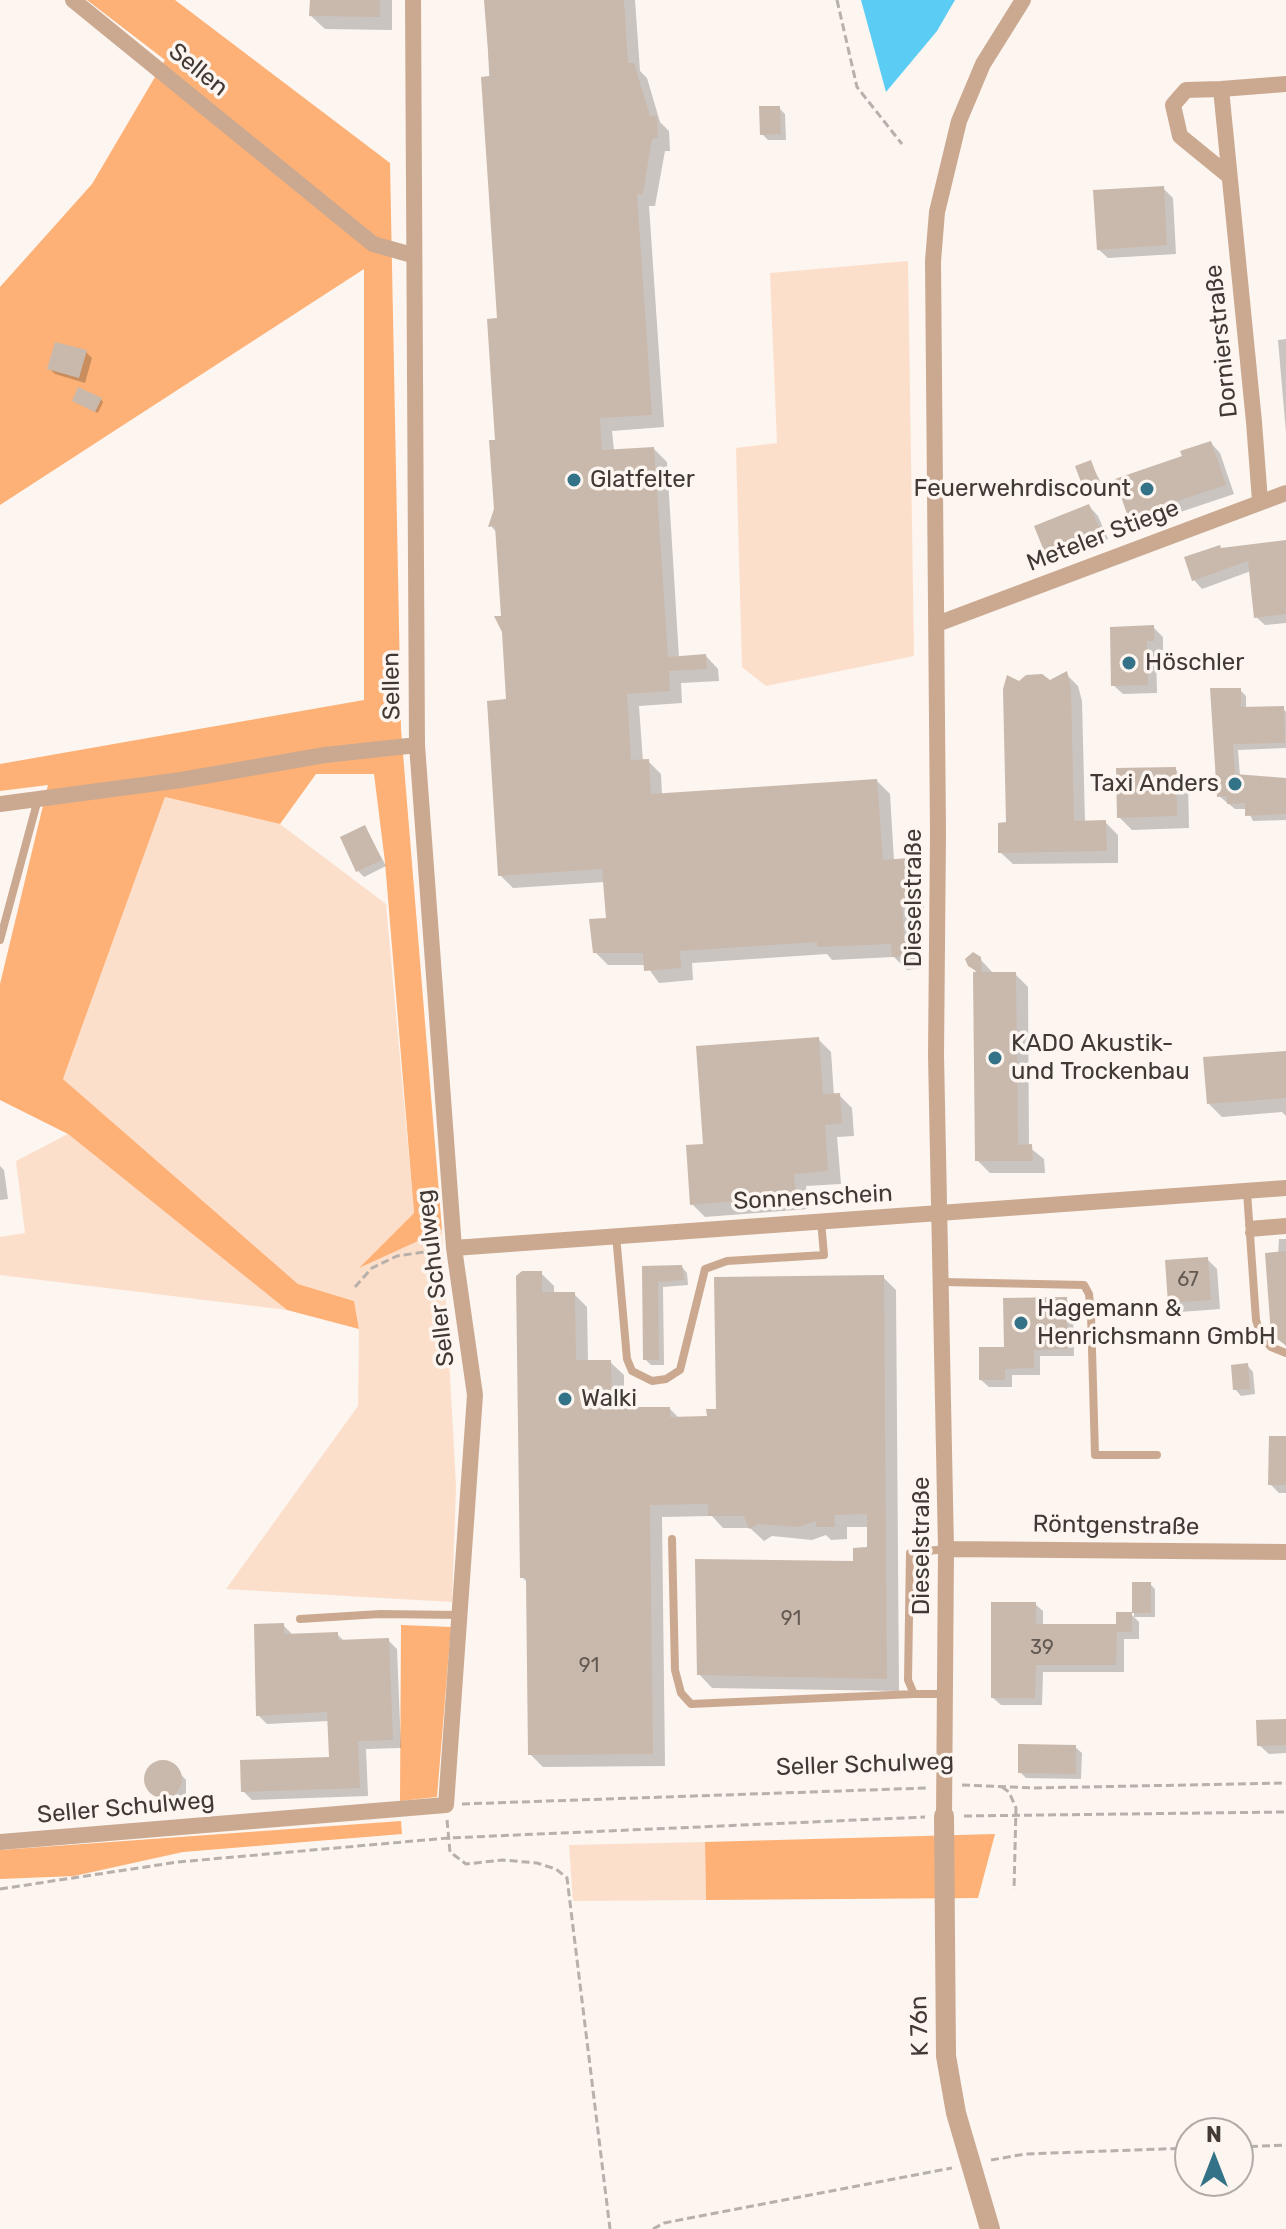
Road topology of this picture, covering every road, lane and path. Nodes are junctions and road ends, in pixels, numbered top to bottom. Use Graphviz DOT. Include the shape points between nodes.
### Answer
graph roads {
  1 [pos="73,0"];
  2 [pos="413,0"];
  3 [pos="837,0"];
  4 [pos="1023,0"];
  5 [pos="1286,84"];
  6 [pos="1221,89"];
  7 [pos="902,144"];
  8 [pos="1229,176"];
  9 [pos="412,255"];
  10 [pos="1286,493"];
  11 [pos="1260,501"];
  12 [pos="937,624"];
  13 [pos="417,745"];
  14 [pos="38,799"];
  15 [pos="0,804"];
  16 [pos="0,940"];
  17 [pos="1286,1188"];
  18 [pos="1247,1191"];
  19 [pos="942,1214"];
  20 [pos="821,1221"];
  21 [pos="1286,1222"];
  22 [pos="1249,1229"];
  23 [pos="1286,1230"];
  24 [pos="616,1235"];
  25 [pos="454,1248"];
  26 [pos="943,1282"];
  27 [pos="355,1287"];
  28 [pos="1286,1353"];
  29 [pos="1157,1455"];
  30 [pos="672,1539"];
  31 [pos="946,1549"];
  32 [pos="1286,1552"];
  33 [pos="460,1615"];
  34 [pos="300,1619"];
  35 [pos="914,1694"];
  36 [pos="946,1694"];
  37 [pos="1286,1783"];
  38 [pos="944,1787"];
  39 [pos="1002,1787"];
  40 [pos="446,1805"];
  41 [pos="1286,1812"];
  42 [pos="1016,1815"];
  43 [pos="944,1816"];
  44 [pos="448,1838"];
  45 [pos="0,1842"];
  46 [pos="0,1889"];
  47 [pos="1014,1890"];
  48 [pos="1286,2145"];
  49 [pos="1254,2146"];
  50 [pos="1174,2149"];
  51 [pos="969,2164"];
  52 [pos="610,2229"];
  53 [pos="653,2229"];
  54 [pos="990,2229"];
  1 -- 9 [label="street, Sellen" via="373,244"];
  2 -- 9 [label="street, Sellen"];
  3 -- 7 [label="path" via="857,87"];
  4 -- 12 [label="street, Dieselstraße" via="966,100 937,212"];
  5 -- 6 [label="street"];
  6 -- 8 [label="street, Dornierstraße"];
  6 -- 8 [label="street" via="1186,90 1173,105 1173,115 1180,136"];
  8 -- 11 [label="street, Dornierstraße"];
  9 -- 13 [label="street, Sellen"];
  10 -- 11 [label="street, Meteler Stiege"];
  11 -- 12 [label="street, Meteler Stiege"];
  12 -- 19 [label="street, Dieselstraße" via="936,1055"];
  13 -- 14 [label="street, Sellen"];
  13 -- 25 [label="street, Seller Schulweg"];
  14 -- 15 [label="street, Sellen"];
  14 -- 16 [label="lane"];
  17 -- 18 [label="street, Sonnenschein"];
  18 -- 19 [label="street, Sonnenschein"];
  18 -- 22 [label="lane"];
  19 -- 20 [label="street, Sonnenschein"];
  19 -- 26 [label="street, Dieselstraße"];
  20 -- 24 [label="street, Sonnenschein"];
  20 -- 24 [label="lane" via="824,1255 727,1261 705,1269 680,1370 652,1381 632,1371 625,1350"];
  21 -- 22 [label="lane"];
  22 -- 23 [label="lane"];
  22 -- 28 [label="lane" via="1256,1320 1261,1336"];
  24 -- 25 [label="street, Sonnenschein"];
  25 -- 27 [label="path" via="397,1256 372,1268"];
  25 -- 33 [label="street, Seller Schulweg" via="475,1395"];
  26 -- 29 [label="lane" via="1084,1285 1091,1314 1095,1455"];
  26 -- 31 [label="street, Dieselstraße"];
  30 -- 35 [label="lane" via="675,1670 681,1693 691,1704"];
  31 -- 32 [label="street, Röntgenstraße"];
  31 -- 35 [label="lane" via="910,1553 908,1680"];
  31 -- 36 [label="street, Dieselstraße"];
  33 -- 34 [label="lane"];
  33 -- 40 [label="street, Seller Schulweg"];
  35 -- 36 [label="lane"];
  36 -- 38 [label="street, Dieselstraße"];
  37 -- 39 [label="path, Seller Schulweg"];
  38 -- 39 [label="path, Seller Schulweg"];
  38 -- 40 [label="path, Seller Schulweg"];
  38 -- 43 [label="street, Dieselstraße"];
  39 -- 42 [label="path" via="1009,1792"];
  40 -- 44 [label="path"];
  40 -- 45 [label="street, Seller Schulweg"];
  41 -- 42 [label="path"];
  42 -- 43 [label="path"];
  42 -- 47 [label="path"];
  43 -- 44 [label="path"];
  43 -- 51 [label="street, K 76n / K 76n" via="946,2056"];
  44 -- 46 [label="path" via="178,1862"];
  44 -- 52 [label="path" via="450,1852 466,1864 537,1863 567,1878"];
  48 -- 49 [label="path"];
  50 -- 51 [label="path" via="1025,2154"];
  51 -- 53 [label="path"];
  51 -- 54 [label="street, K 76n / K 76n"];
}
